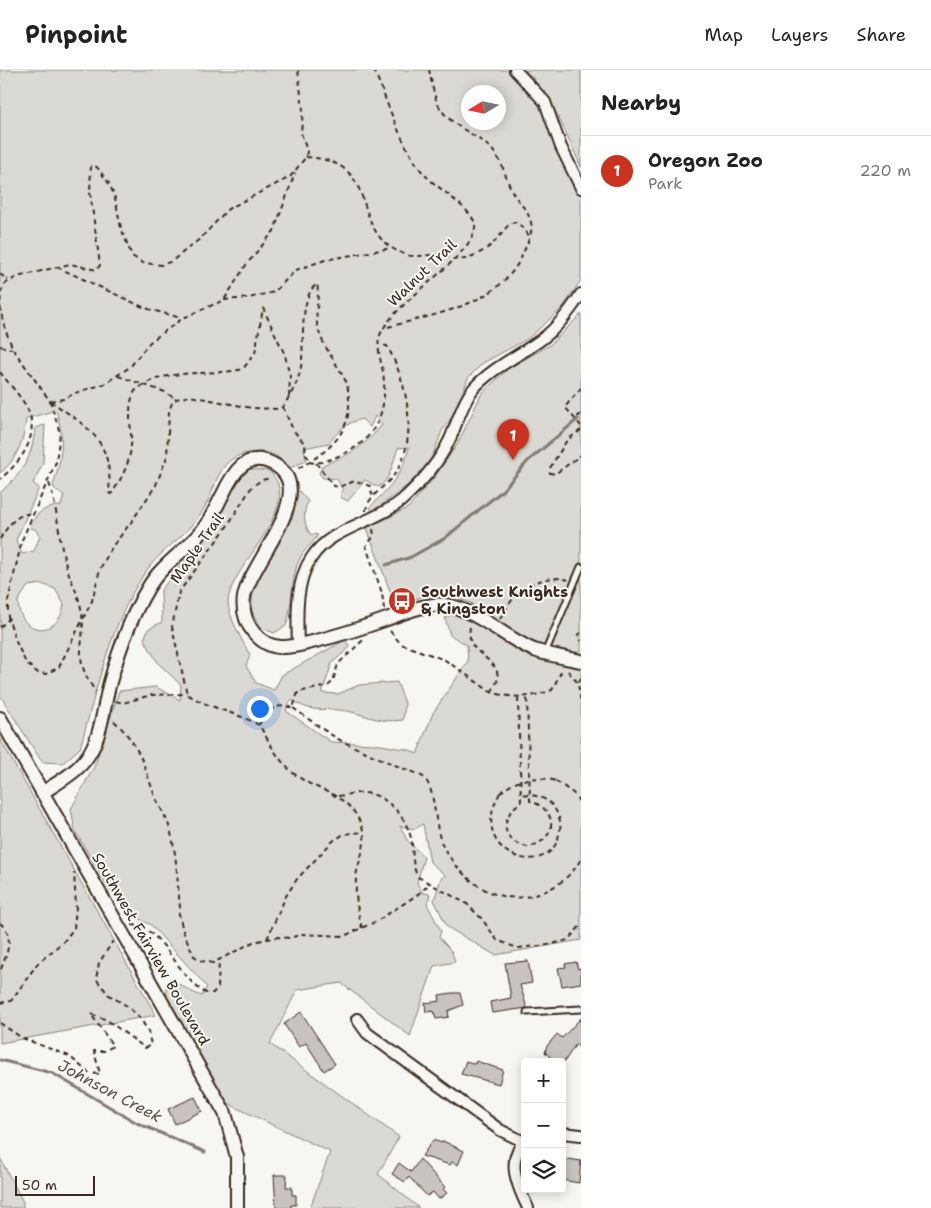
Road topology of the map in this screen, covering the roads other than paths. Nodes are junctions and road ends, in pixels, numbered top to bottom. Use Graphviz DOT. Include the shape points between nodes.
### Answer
graph roads {
  1 [pos="516,70"];
  2 [pos="581,188"];
  3 [pos="581,294"];
  4 [pos="581,567"];
  5 [pos="298,645"];
  6 [pos="545,653"];
  7 [pos="581,661"];
  8 [pos="0,718"];
  9 [pos="42,793"];
  10 [pos="581,1008"];
  11 [pos="527,1012"];
  12 [pos="356,1019"];
  13 [pos="566,1133"];
  14 [pos="581,1135"];
  15 [pos="521,1140"];
  16 [pos="521,1144"];
  17 [pos="237,1208"];
  18 [pos="528,1208"];
  1 -- 2 [label="street" via="545,102 561,147"];
  3 -- 5 [label="street" via="553,330 492,371 472,390 449,442 412,491 378,517 332,537 312,557 299,596"];
  4 -- 6 [label="lane"];
  5 -- 6 [label="street" via="411,610 441,604 458,608"];
  5 -- 9 [label="street" via="280,647 263,642 252,631 244,614 246,589 279,527 289,496 288,479 281,469 266,461 251,460 232,474 212,517 201,532 166,564 148,588 118,657 95,741 74,771"];
  6 -- 7 [label="street"];
  8 -- 9 [label="street, Southwest Fairview Boulevard"];
  9 -- 17 [label="street, Southwest Fairview Boulevard" via="225,1113 237,1157"];
  10 -- 11 [label="lane"];
  12 -- 15 [label="street" via="367,1033 500,1130"];
  13 -- 14 [label="street"];
  16 -- 18 [label="street" via="514,1162 516,1178"];
}
